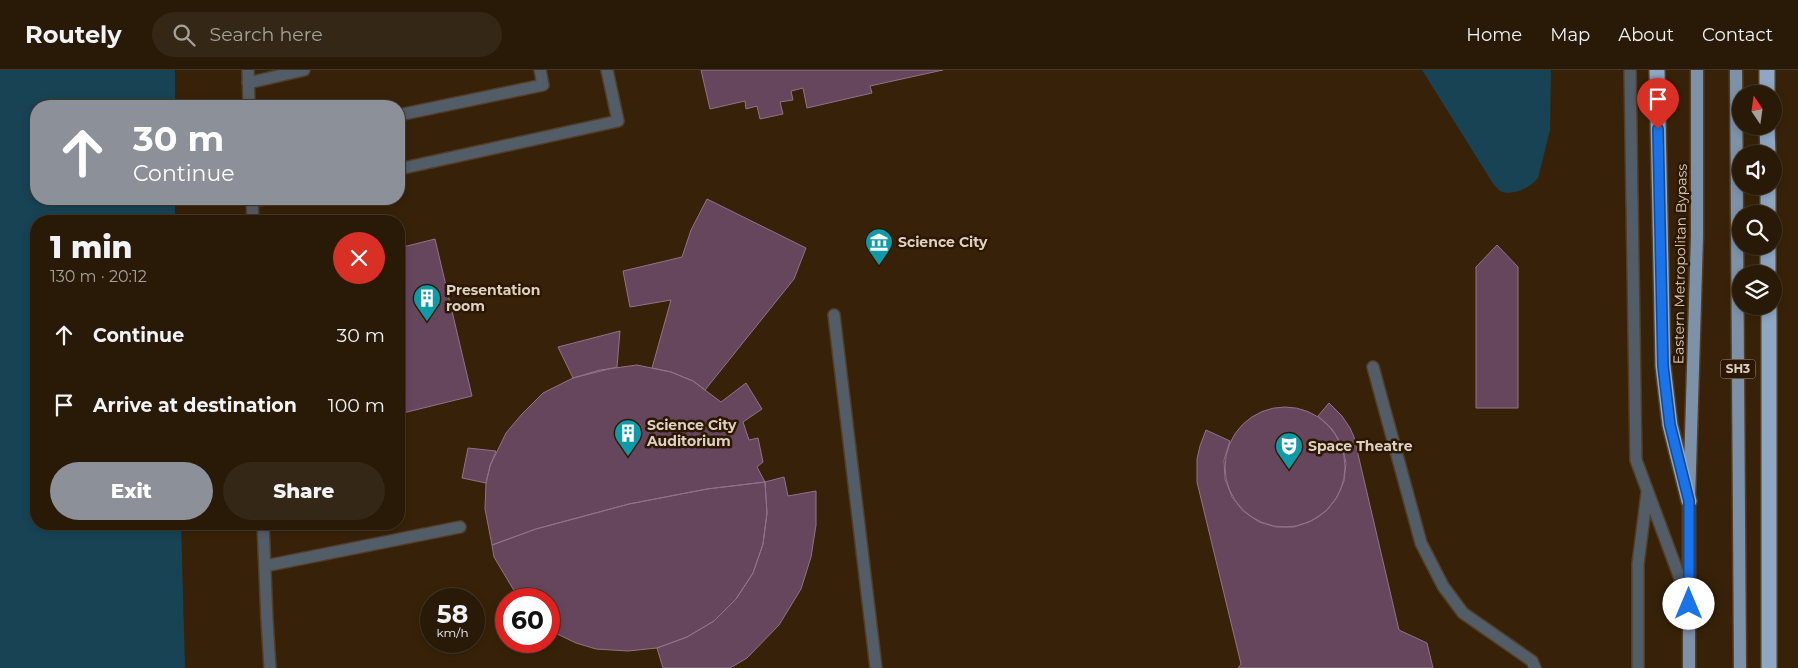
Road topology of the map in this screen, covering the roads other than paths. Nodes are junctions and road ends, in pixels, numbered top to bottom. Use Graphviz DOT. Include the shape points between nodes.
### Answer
graph roads {
  1 [pos="248,70"];
  2 [pos="304,70"];
  3 [pos="540,70"];
  4 [pos="607,70"];
  5 [pos="1630,70"];
  6 [pos="1657,70"];
  7 [pos="1697,70"];
  8 [pos="1736,70"];
  9 [pos="1767,70"];
  10 [pos="248,83"];
  11 [pos="1767,85"];
  12 [pos="249,100"];
  13 [pos="405,113"];
  14 [pos="405,168"];
  15 [pos="834,315"];
  16 [pos="1768,315"];
  17 [pos="1372,367"];
  18 [pos="1647,491"];
  19 [pos="1689,501"];
  20 [pos="460,527"];
  21 [pos="263,530"];
  22 [pos="265,566"];
  23 [pos="1689,604"];
  24 [pos="270,668"];
  25 [pos="876,668"];
  26 [pos="1535,668"];
  27 [pos="1638,668"];
  28 [pos="1689,668"];
  29 [pos="1740,668"];
  30 [pos="1769,668"];
  1 -- 10 [label="lane"];
  2 -- 10 [label="lane"];
  3 -- 13 [label="lane" via="543,85"];
  4 -- 14 [label="lane" via="618,121"];
  5 -- 18 [label="lane" via="1636,460"];
  6 -- 19 [label="highway" via="1663,366 1670,425"];
  7 -- 19 [label="main road, Eastern Metropolitan Bypass" via="1697,236"];
  8 -- 29 [label="main road, SH3"];
  9 -- 11 [label="highway"];
  10 -- 12 [label="lane"];
  15 -- 25 [label="lane"];
  16 -- 30 [label="highway"];
  17 -- 26 [label="lane" via="1421,543 1443,586 1463,613 1532,661"];
  18 -- 23 [label="lane"];
  18 -- 27 [label="lane" via="1638,564"];
  19 -- 23 [label="main road, Eastern Metropolitan Bypass"];
  20 -- 22 [label="lane"];
  21 -- 22 [label="lane"];
  22 -- 24 [label="lane"];
  23 -- 28 [label="main road, Eastern Metropolitan Bypass"];
}
